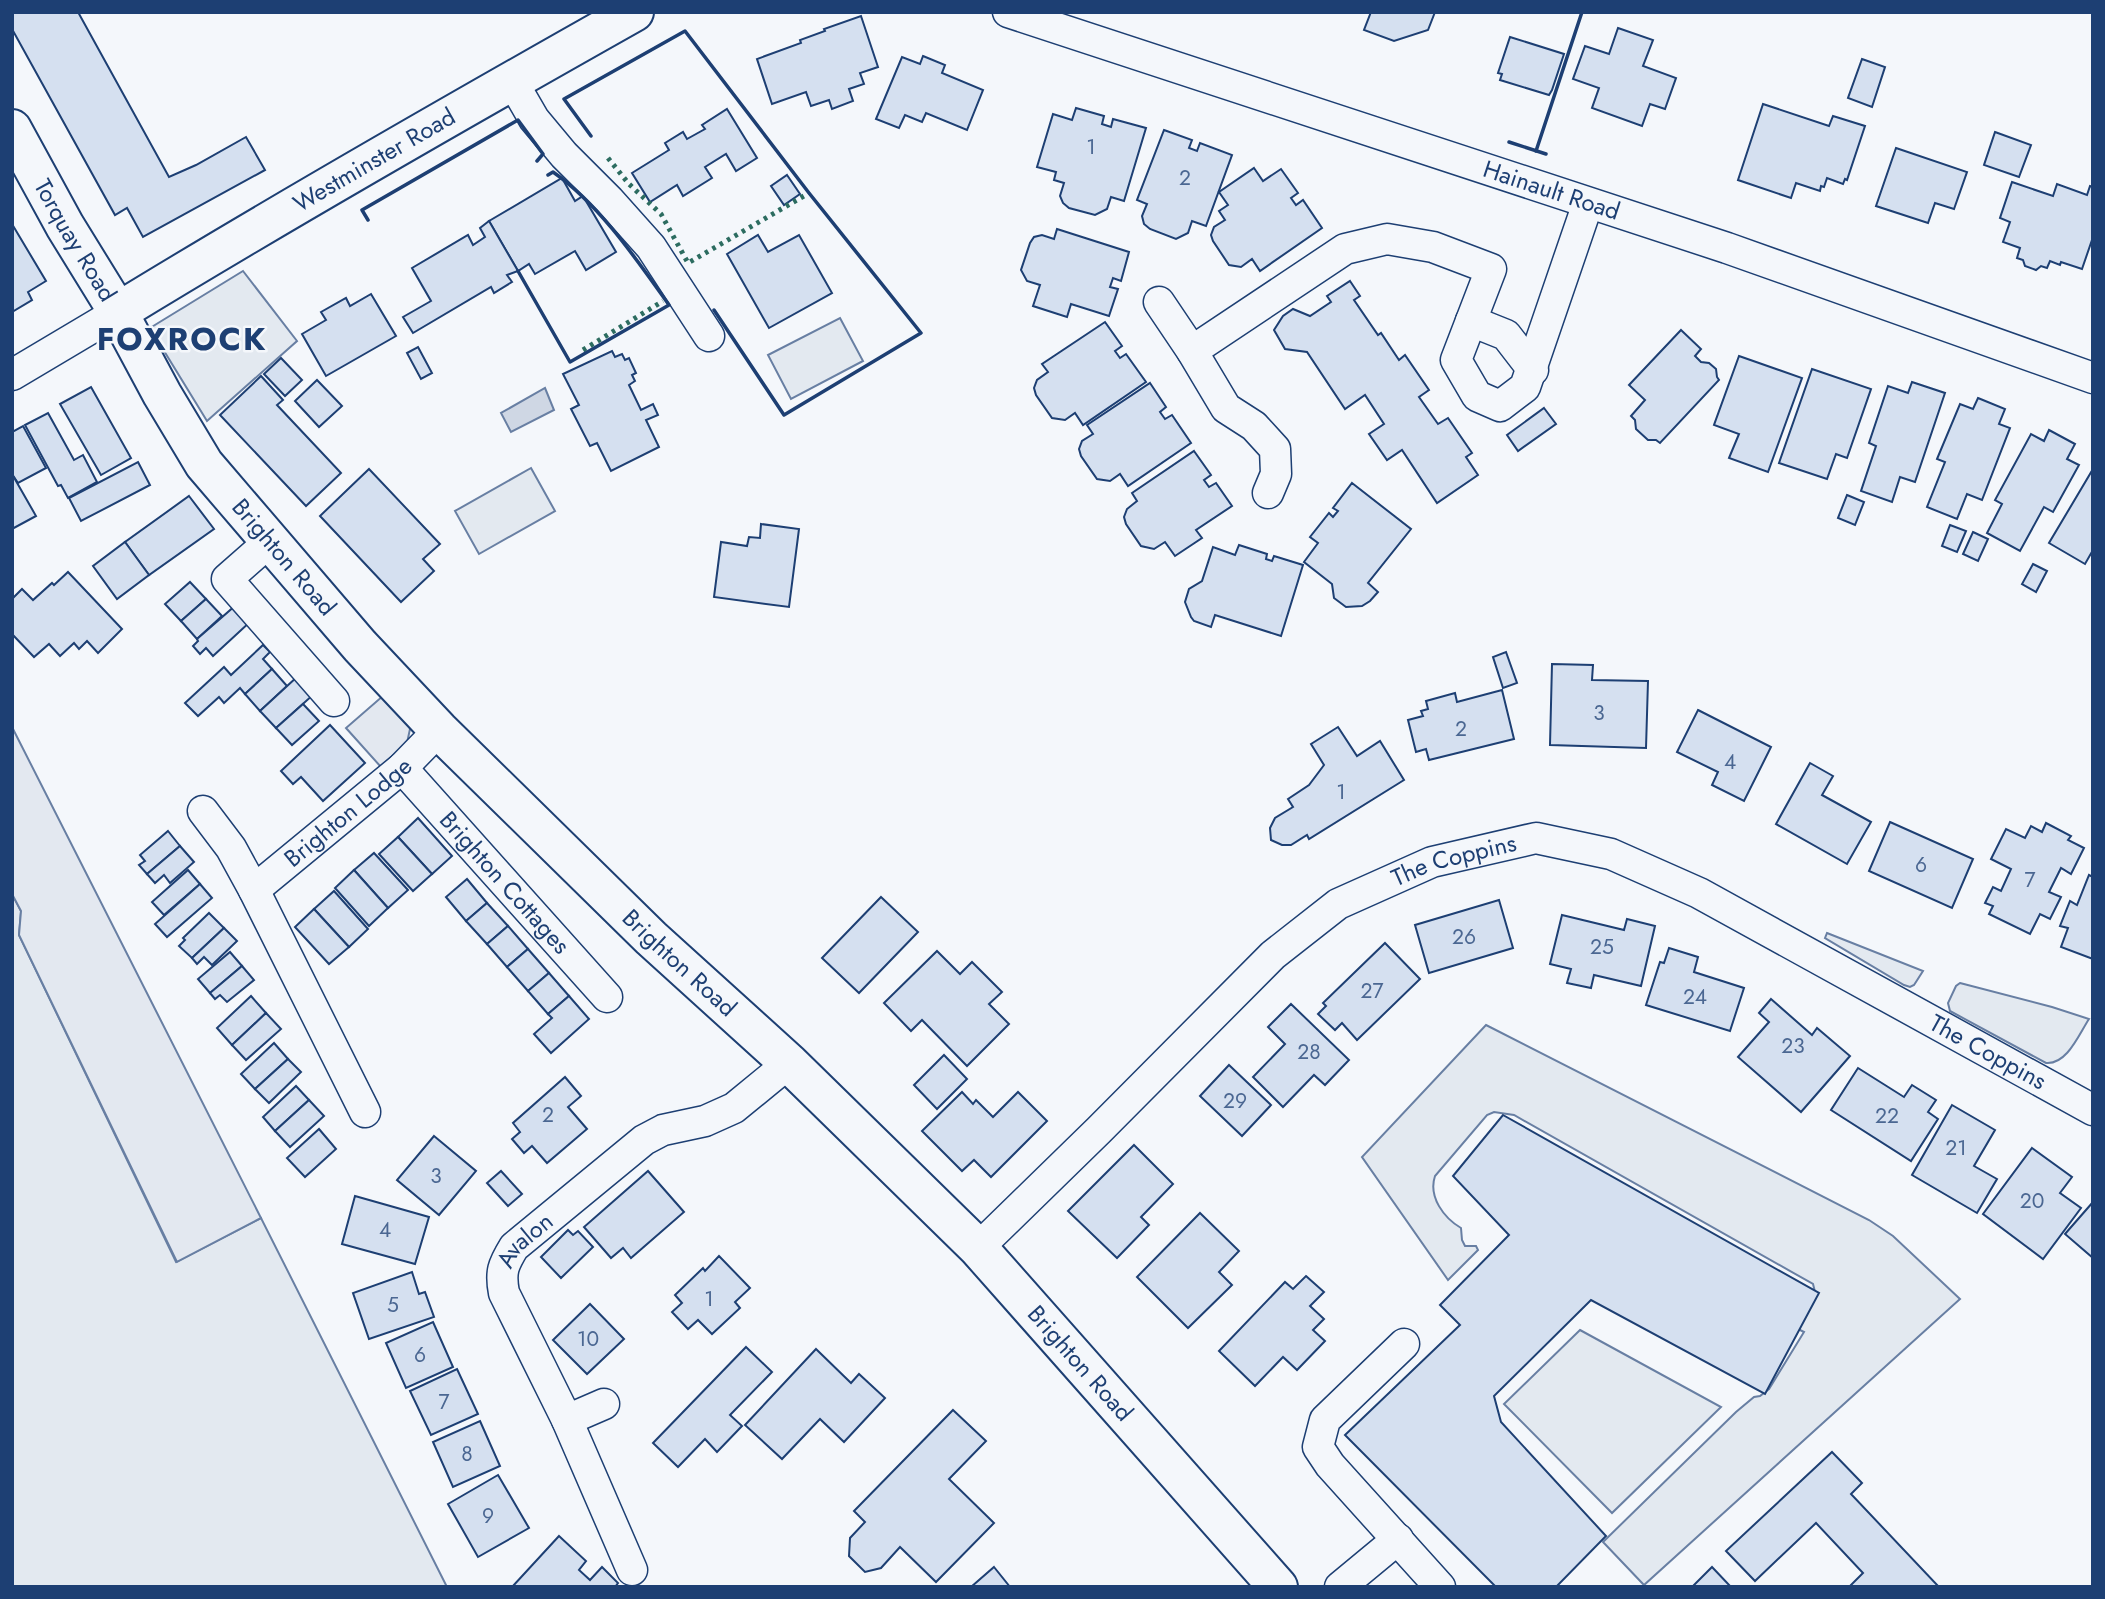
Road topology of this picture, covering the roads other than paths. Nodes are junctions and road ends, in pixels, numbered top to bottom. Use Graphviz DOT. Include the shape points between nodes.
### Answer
graph roads {
  1 [pos="634,12"];
  2 [pos="1008,12"];
  3 [pos="512,81"];
  4 [pos="12,129"];
  5 [pos="1588,203"];
  6 [pos="1159,302"];
  7 [pos="118,312"];
  8 [pos="1471,321"];
  9 [pos="709,336"];
  10 [pos="1192,351"];
  11 [pos="1533,370"];
  12 [pos="12,375"];
  13 [pos="2093,378"];
  14 [pos="1268,493"];
  15 [pos="269,541"];
  16 [pos="334,701"];
  17 [pos="439,730"];
  18 [pos="402,768"];
  19 [pos="204,811"];
  20 [pos="254,890"];
  21 [pos="607,997"];
  22 [pos="789,1063"];
  23 [pos="2093,1110"];
  24 [pos="365,1112"];
  25 [pos="978,1248"];
  26 [pos="1404,1345"];
  27 [pos="604,1404"];
  28 [pos="567,1420"];
  29 [pos="1398,1539"];
  30 [pos="632,1570"];
  31 [pos="1278,1587"];
  32 [pos="1340,1587"];
  33 [pos="1440,1587"];
  1 -- 3 [label="street, Westminster Road"];
  2 -- 5 [label="street, Hainault Road"];
  3 -- 7 [label="street, Westminster Road"];
  3 -- 9 [label="street" via="534,119 564,155 651,247"];
  4 -- 7 [label="street, Torquay Road"];
  5 -- 11 [label="street"];
  5 -- 13 [label="street, Hainault Road"];
  6 -- 10 [label="street"];
  7 -- 12 [label="street"];
  7 -- 15 [label="street, Brighton Road" via="204,464"];
  8 -- 10 [label="street" via="1491,269 1433,247 1387,239 1345,249"];
  8 -- 11 [label="street" via="1506,335"];
  8 -- 11 [label="street" via="1456,360 1477,396 1500,405 1525,387"];
  10 -- 14 [label="street" via="1226,408 1254,426 1275,449 1276,474"];
  15 -- 16 [label="street" via="227,579"];
  15 -- 17 [label="street, Brighton Road"];
  17 -- 18 [label="street, Brighton Lodge"];
  17 -- 22 [label="street, Brighton Road" via="651,938"];
  18 -- 20 [label="street, Brighton Lodge"];
  18 -- 21 [label="street, Brighton Cottages"];
  19 -- 20 [label="street"];
  20 -- 24 [label="street" via="363,1077"];
  22 -- 25 [label="street, Brighton Road"];
  22 -- 28 [label="street, Avalon" via="734,1108 644,1140 514,1247 501,1277 504,1293"];
  23 -- 25 [label="street, The Coppins" via="1699,893 1611,853 1536,838 1432,862 1338,904 1273,955"];
  25 -- 31 [label="street, Brighton Road"];
  26 -- 29 [label="street" via="1325,1420 1318,1447"];
  27 -- 28 [label="street"];
  28 -- 30 [label="street, Avalon"];
  29 -- 32 [label="street"];
  29 -- 33 [label="street"];
}
